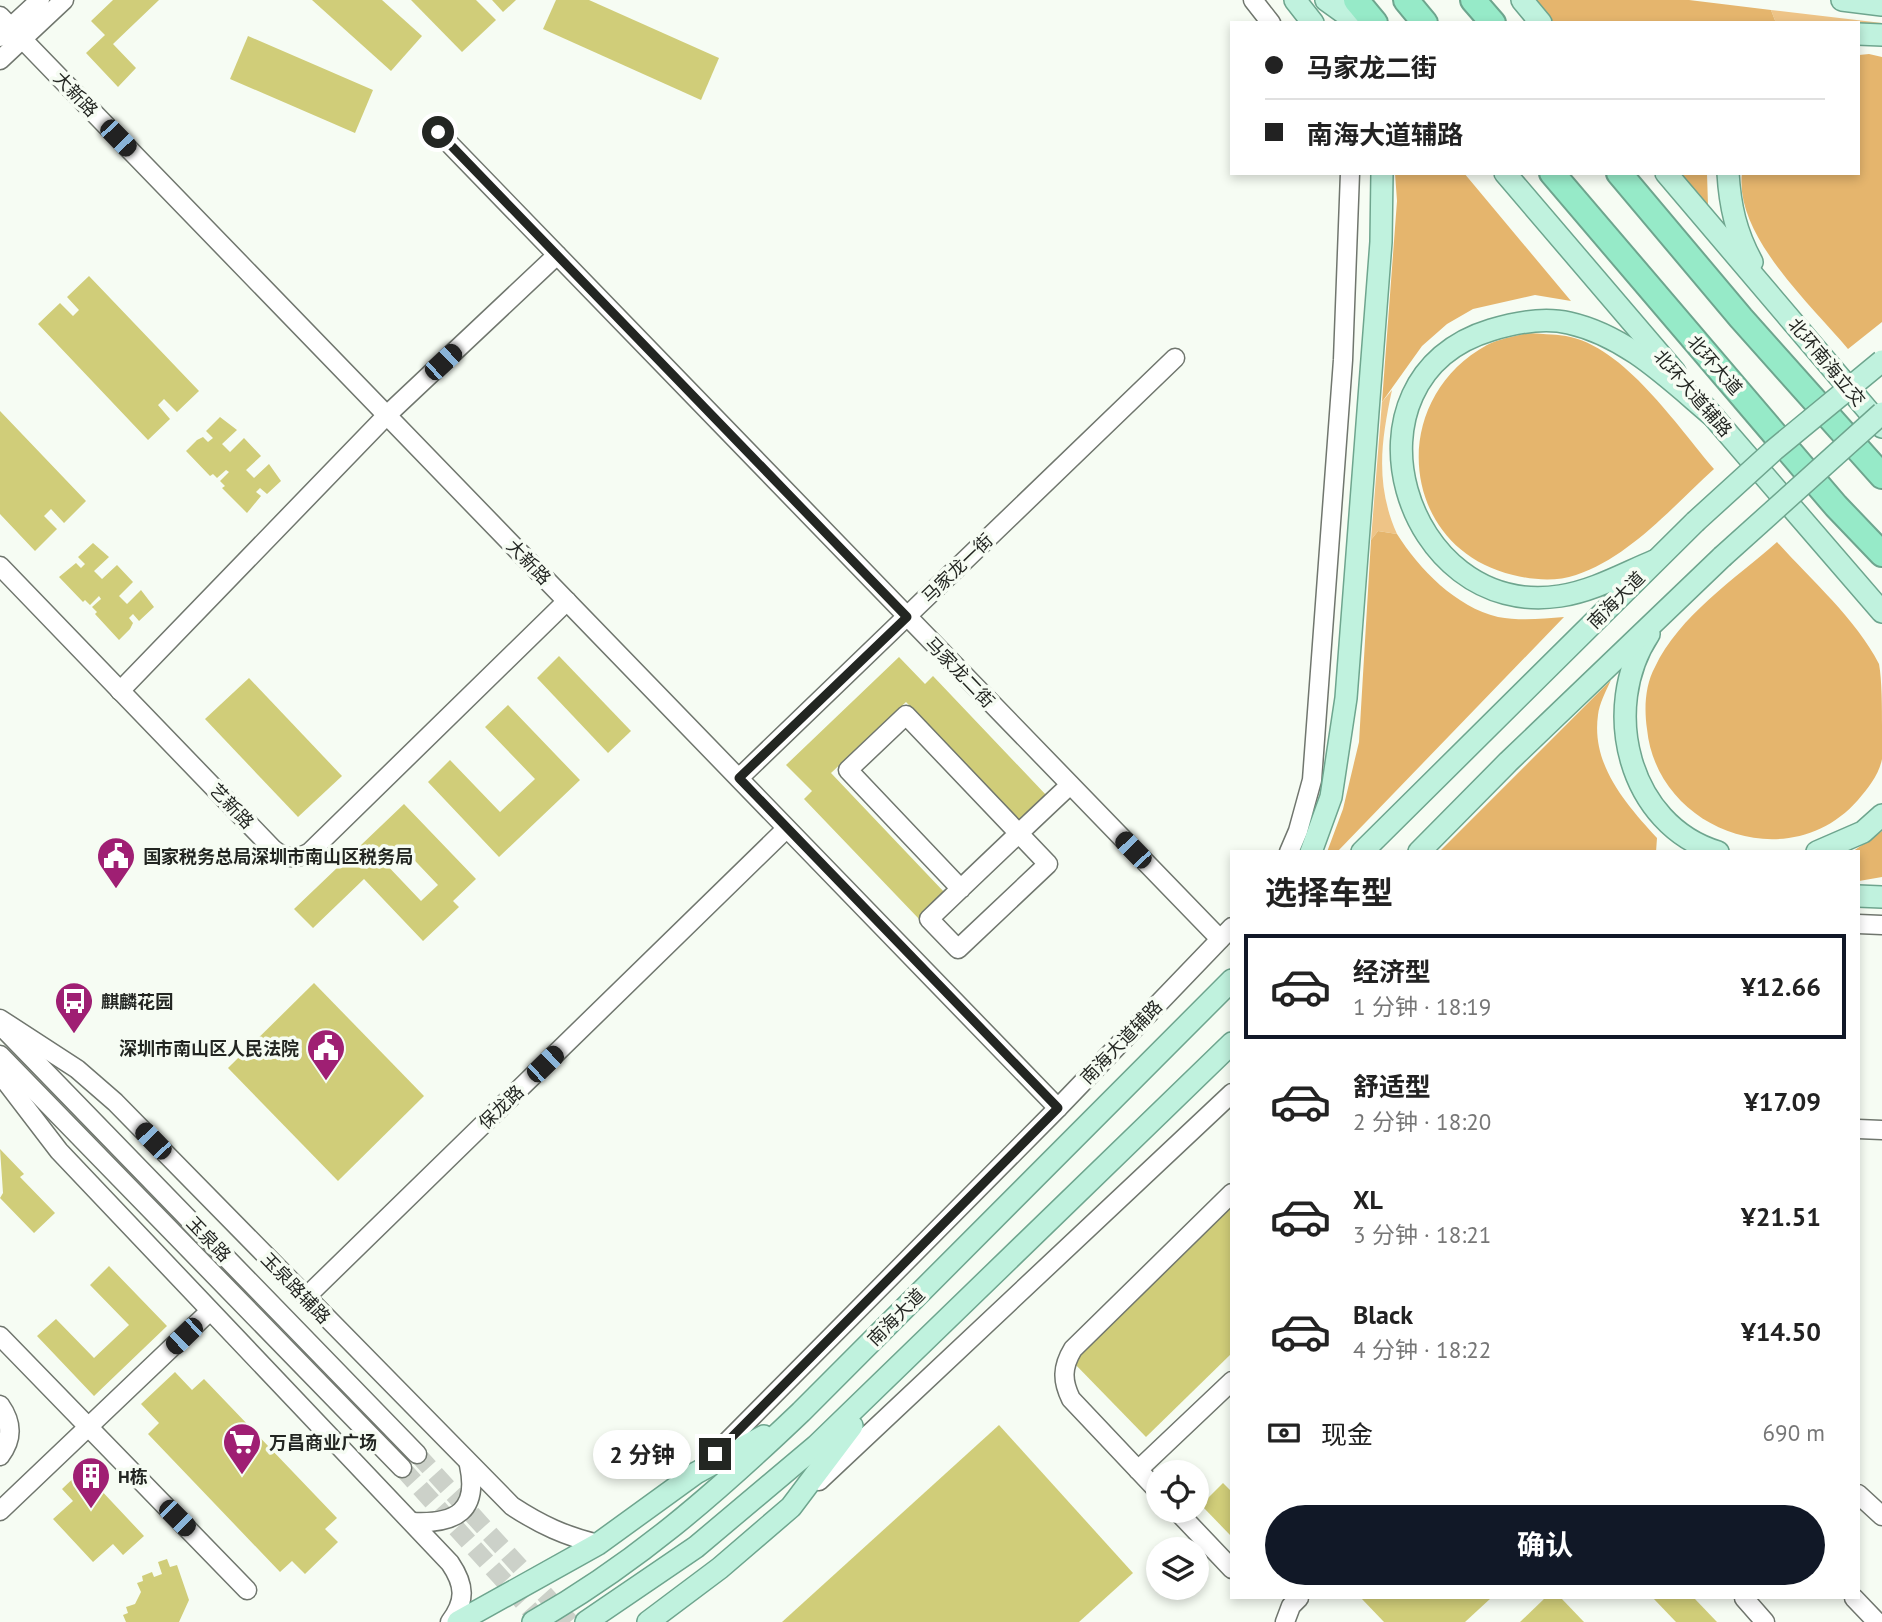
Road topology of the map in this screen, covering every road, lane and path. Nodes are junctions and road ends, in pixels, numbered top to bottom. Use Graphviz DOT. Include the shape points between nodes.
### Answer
graph roads {
  1 [pos="40,0"];
  2 [pos="64,0"];
  3 [pos="1253,0"];
  4 [pos="1295,0"];
  5 [pos="1326,0"];
  6 [pos="1356,0"];
  7 [pos="1406,0"];
  8 [pos="1474,0"];
  9 [pos="1522,0"];
  10 [pos="1842,0"];
  11 [pos="1882,5"];
  12 [pos="1269,21"];
  13 [pos="1311,21"];
  14 [pos="1355,21"];
  15 [pos="1373,21"];
  16 [pos="1423,21"];
  17 [pos="1491,21"];
  18 [pos="1539,21"];
  19 [pos="8,30"];
  20 [pos="1860,34"];
  21 [pos="1882,35"];
  22 [pos="0,60"];
  23 [pos="438,132"];
  24 [pos="1350,175"];
  25 [pos="1382,175"];
  26 [pos="1507,175"];
  27 [pos="1554,175"];
  28 [pos="1621,175"];
  29 [pos="1668,175"];
  30 [pos="1728,175"];
  31 [pos="557,255"];
  32 [pos="1772,297"];
  33 [pos="1175,358"];
  34 [pos="1882,361"];
  35 [pos="1882,413"];
  36 [pos="387,415"];
  37 [pos="1714,417"];
  38 [pos="1882,427"];
  39 [pos="1882,476"];
  40 [pos="1882,554"];
  41 [pos="1654,561"];
  42 [pos="0,566"];
  43 [pos="1855,583"];
  44 [pos="567,601"];
  45 [pos="1666,610"];
  46 [pos="1882,612"];
  47 [pos="907,617"];
  48 [pos="1882,619"];
  49 [pos="120,691"];
  50 [pos="739,778"];
  51 [pos="1070,785"];
  52 [pos="1882,815"];
  53 [pos="786,829"];
  54 [pos="1019,834"];
  55 [pos="1290,850"];
  56 [pos="1312,850"];
  57 [pos="1364,850"];
  58 [pos="1421,850"];
  59 [pos="1714,850"];
  60 [pos="1822,850"];
  61 [pos="961,889"];
  62 [pos="1860,896"];
  63 [pos="1882,897"];
  64 [pos="1860,924"];
  65 [pos="1882,925"];
  66 [pos="1226,933"];
  67 [pos="1230,976"];
  68 [pos="1230,982"];
  69 [pos="1205,1006"];
  70 [pos="0,1019"];
  71 [pos="0,1025"];
  72 [pos="1230,1045"];
  73 [pos="0,1055"];
  74 [pos="0,1074"];
  75 [pos="1230,1095"];
  76 [pos="1058,1108"];
  77 [pos="1860,1129"];
  78 [pos="1882,1130"];
  79 [pos="1230,1195"];
  80 [pos="306,1297"];
  81 [pos="210,1311"];
  82 [pos="0,1336"];
  83 [pos="885,1382"];
  84 [pos="1230,1383"];
  85 [pos="0,1405"];
  86 [pos="801,1412"];
  87 [pos="90,1428"];
  88 [pos="417,1454"];
  89 [pos="0,1456"];
  90 [pos="468,1465"];
  91 [pos="402,1468"];
  92 [pos="1138,1470"];
  93 [pos="696,1473"];
  94 [pos="1146,1478"];
  95 [pos="1860,1496"];
  96 [pos="791,1507"];
  97 [pos="0,1511"];
  98 [pos="1882,1516"];
  99 [pos="413,1522"];
  100 [pos="1188,1523"];
  101 [pos="598,1544"];
  102 [pos="1230,1567"];
  103 [pos="247,1590"];
  104 [pos="1298,1599"];
  105 [pos="1745,1599"];
  106 [pos="1855,1599"];
  107 [pos="658,1618"];
  108 [pos="450,1622"];
  109 [pos="458,1622"];
  110 [pos="533,1622"];
  111 [pos="586,1622"];
  112 [pos="1285,1622"];
  113 [pos="1765,1622"];
  114 [pos="1877,1622"];
  1 -- 19 [label="street"];
  2 -- 19 [label="street"];
  3 -- 12 [label="street"];
  4 -- 13 [label="main road"];
  5 -- 14 [label="main road"];
  6 -- 15 [label="highway"];
  7 -- 16 [label="highway"];
  8 -- 17 [label="highway"];
  9 -- 18 [label="main road"];
  10 -- 11 [label="main road"];
  19 -- 22 [label="street"];
  19 -- 36 [label="street, 大新路"];
  20 -- 21 [label="main road"];
  23 -- 31 [label="street, 马家龙二街"];
  24 -- 55 [label="street" via="1343,360 1312,780"];
  25 -- 56 [label="main road" via="1381,242 1346,698 1331,797"];
  26 -- 37 [label="main road, 北环大道辅路"];
  27 -- 40 [label="highway, 北环大道"];
  28 -- 39 [label="highway"];
  29 -- 32 [label="main road"];
  30 -- 32 [label="main road" via="1730,206 1741,242"];
  31 -- 36 [label="street"];
  31 -- 47 [label="street, 马家龙二街"];
  32 -- 38 [label="main road, 北环南海立交"];
  33 -- 47 [label="street, 马家龙一街"];
  34 -- 41 [label="main road, 南海大道, bridge" via="1774,450"];
  35 -- 45 [label="main road, bridge"];
  36 -- 44 [label="street, 大新路"];
  36 -- 49 [label="street"];
  37 -- 41 [label="main road" via="1623,345 1567,323 1510,324 1477,334 1443,356 1414,391 1402,432 1402,476 1421,528 1437,551 1458,568 1507,594 1559,596"];
  37 -- 43 [label="main road, 北环大道辅路"];
  41 -- 57 [label="main road, 南海大道"];
  42 -- 49 [label="street, 艺新路"];
  43 -- 46 [label="main road, 北环大道辅路"];
  43 -- 48 [label="main road"];
  44 -- 49 [label="street, 艺新路" via="302,856 286,857 273,849"];
  44 -- 50 [label="street, 大新路"];
  45 -- 58 [label="main road"];
  45 -- 59 [label="main road" via="1629,676 1622,718 1626,744 1648,796 1666,820 1685,837"];
  47 -- 50 [label="street, 马家龙一街"];
  47 -- 51 [label="street, 马家龙二街"];
  50 -- 53 [label="street, 大新路"];
  51 -- 54 [label="street"];
  51 -- 66 [label="street, 马家龙二街"];
  52 -- 60 [label="main road" via="1863,832"];
  53 -- 76 [label="street, 大新路"];
  53 -- 80 [label="street, 保龙路"];
  54 -- 61 [label="street"];
  54 -- 61 [label="street" via="1048,864 958,949 929,919"];
  54 -- 61 [label="street" via="906,715 848,770"];
  62 -- 63 [label="main road"];
  64 -- 65 [label="street"];
  66 -- 76 [label="street, 南海大道辅路"];
  67 -- 69 [label="main road"];
  68 -- 69 [label="main road, 南海大道"];
  69 -- 86 [label="main road, 南海大道"];
  70 -- 80 [label="street, 玉泉路辅路" via="77,1069 115,1102"];
  71 -- 88 [label="street, 玉泉路"];
  72 -- 83 [label="main road"];
  73 -- 91 [label="street, 玉泉路"];
  74 -- 81 [label="street" via="59,1151"];
  75 -- 96 [label="street"];
  76 -- 93 [label="street, 南海大道辅路"];
  77 -- 78 [label="street"];
  79 -- 92 [label="street" via="1066,1360 1065,1386 1071,1399"];
  80 -- 90 [label="street, 玉泉路辅路"];
  81 -- 87 [label="street"];
  81 -- 99 [label="street"];
  82 -- 87 [label="street"];
  83 -- 96 [label="main road"];
  83 -- 111 [label="main road" via="696,1547"];
  84 -- 92 [label="street"];
  85 -- 89 [label="street" via="10,1429"];
  86 -- 93 [label="main road"];
  86 -- 110 [label="main road, 南海大道" via="678,1525"];
  87 -- 97 [label="street"];
  87 -- 103 [label="street"];
  90 -- 99 [label="street" via="472,1493 468,1504 444,1521"];
  90 -- 101 [label="street, 玉泉路辅路" via="542,1527"];
  92 -- 94 [label="street"];
  93 -- 101 [label="main road"];
  95 -- 98 [label="street"];
  96 -- 107 [label="main road"];
  99 -- 108 [label="street" via="450,1563 463,1587 463,1599"];
  100 -- 102 [label="street"];
  101 -- 109 [label="main road"];
  104 -- 112 [label="street"];
  105 -- 113 [label="street"];
  106 -- 114 [label="street"];
}
